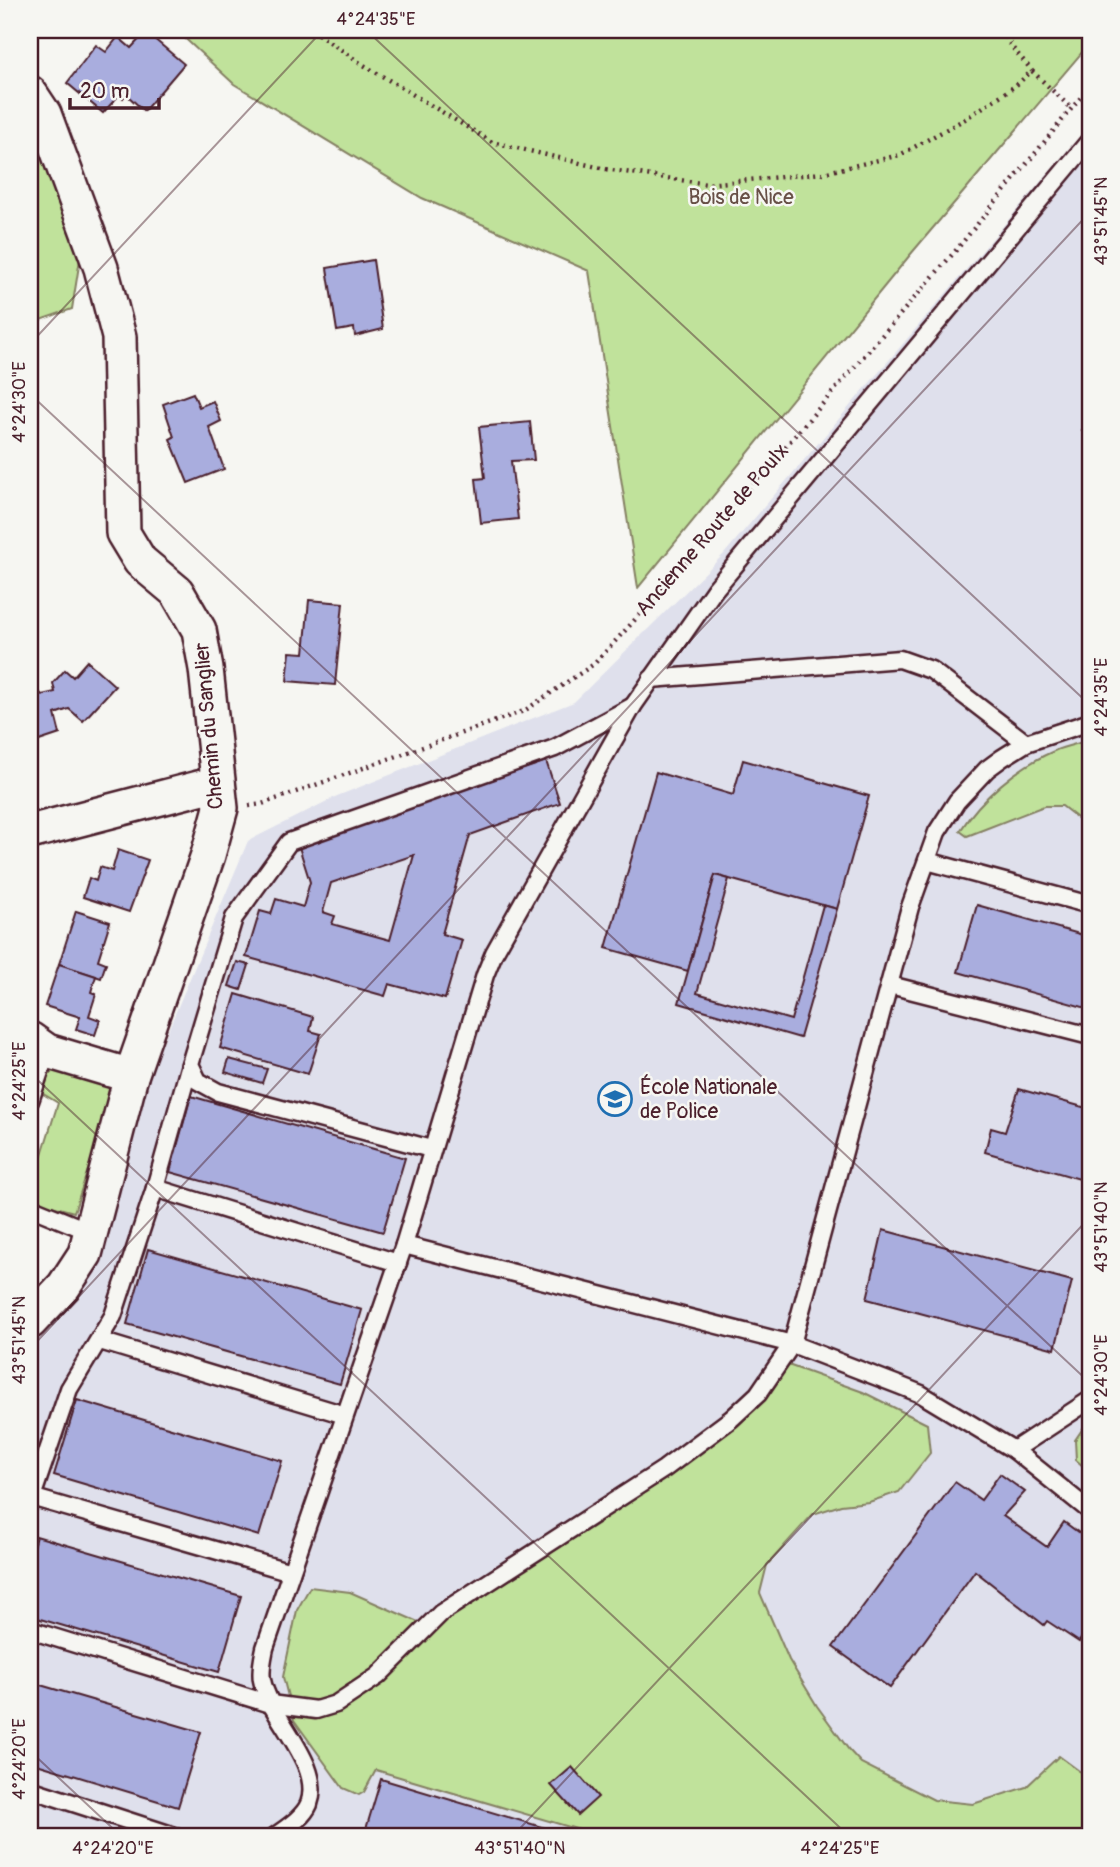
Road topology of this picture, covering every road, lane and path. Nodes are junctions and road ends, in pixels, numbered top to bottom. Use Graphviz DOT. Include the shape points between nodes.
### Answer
graph roads {
  1 [pos="312,30"];
  2 [pos="1004,30"];
  3 [pos="1032,71"];
  4 [pos="1090,86"];
  5 [pos="30,93"];
  6 [pos="1071,108"];
  7 [pos="1090,140"];
  8 [pos="650,679"];
  9 [pos="633,706"];
  10 [pos="1090,722"];
  11 [pos="1026,743"];
  12 [pos="220,795"];
  13 [pos="30,832"];
  14 [pos="927,861"];
  15 [pos="1090,905"];
  16 [pos="890,985"];
  17 [pos="1090,1036"];
  18 [pos="38,1045"];
  19 [pos="190,1065"];
  20 [pos="131,1076"];
  21 [pos="30,1101"];
  22 [pos="432,1149"];
  23 [pos="155,1188"];
  24 [pos="30,1205"];
  25 [pos="91,1232"];
  26 [pos="404,1245"];
  27 [pos="398,1263"];
  28 [pos="30,1322"];
  29 [pos="100,1341"];
  30 [pos="792,1344"];
  31 [pos="1090,1400"];
  32 [pos="345,1415"];
  33 [pos="1014,1450"];
  34 [pos="31,1500"];
  35 [pos="1090,1511"];
  36 [pos="291,1572"];
  37 [pos="30,1630"];
  38 [pos="270,1704"];
  39 [pos="30,1789"];
  40 [pos="178,1837"];
  41 [pos="275,1837"];
  1 -- 3 [label="path" via="492,142 606,169 707,184 823,173 900,155 975,112"];
  2 -- 3 [label="path" via="1006,41"];
  3 -- 6 [label="path"];
  4 -- 6 [label="path, Ancienne Route de Poulx"];
  5 -- 12 [label="street, Chemin du Sanglier" via="44,114 97,255 119,337 123,533 140,561 177,593 199,630"];
  6 -- 12 [label="path, Ancienne Route de Poulx" via="957,249 594,664 524,711 262,804"];
  7 -- 8 [label="lane" via="715,589"];
  8 -- 9 [label="lane"];
  8 -- 11 [label="lane" via="901,659 931,670"];
  9 -- 19 [label="lane" via="555,748 289,842 234,918"];
  9 -- 22 [label="lane" via="494,953"];
  10 -- 11 [label="lane"];
  11 -- 14 [label="lane" via="987,769 957,801 937,832"];
  12 -- 13 [label="street"];
  12 -- 20 [label="street, Chemin du Sanglier" via="208,855"];
  14 -- 15 [label="lane"];
  14 -- 16 [label="lane"];
  16 -- 17 [label="lane"];
  16 -- 30 [label="lane"];
  18 -- 20 [label="street"];
  18 -- 21 [label="lane"];
  19 -- 22 [label="lane" via="198,1081 218,1092"];
  19 -- 23 [label="lane"];
  20 -- 25 [label="street, Chemin du Sanglier"];
  22 -- 26 [label="lane"];
  23 -- 27 [label="lane"];
  23 -- 29 [label="lane" via="113,1316"];
  24 -- 25 [label="lane"];
  25 -- 28 [label="street, Chemin du Sanglier" via="75,1270"];
  26 -- 27 [label="lane"];
  26 -- 30 [label="lane"];
  27 -- 32 [label="lane"];
  29 -- 32 [label="lane"];
  29 -- 34 [label="lane" via="69,1389"];
  30 -- 33 [label="lane" via="921,1394"];
  30 -- 38 [label="lane" via="758,1394 731,1419 664,1469 441,1613 378,1676 336,1704 316,1710"];
  31 -- 33 [label="lane"];
  32 -- 36 [label="lane"];
  33 -- 35 [label="lane"];
  34 -- 36 [label="lane"];
  36 -- 38 [label="lane" via="265,1648 261,1677"];
  37 -- 38 [label="lane"];
  38 -- 41 [label="lane" via="308,1771 312,1788 303,1815"];
  39 -- 40 [label="lane"];
}
